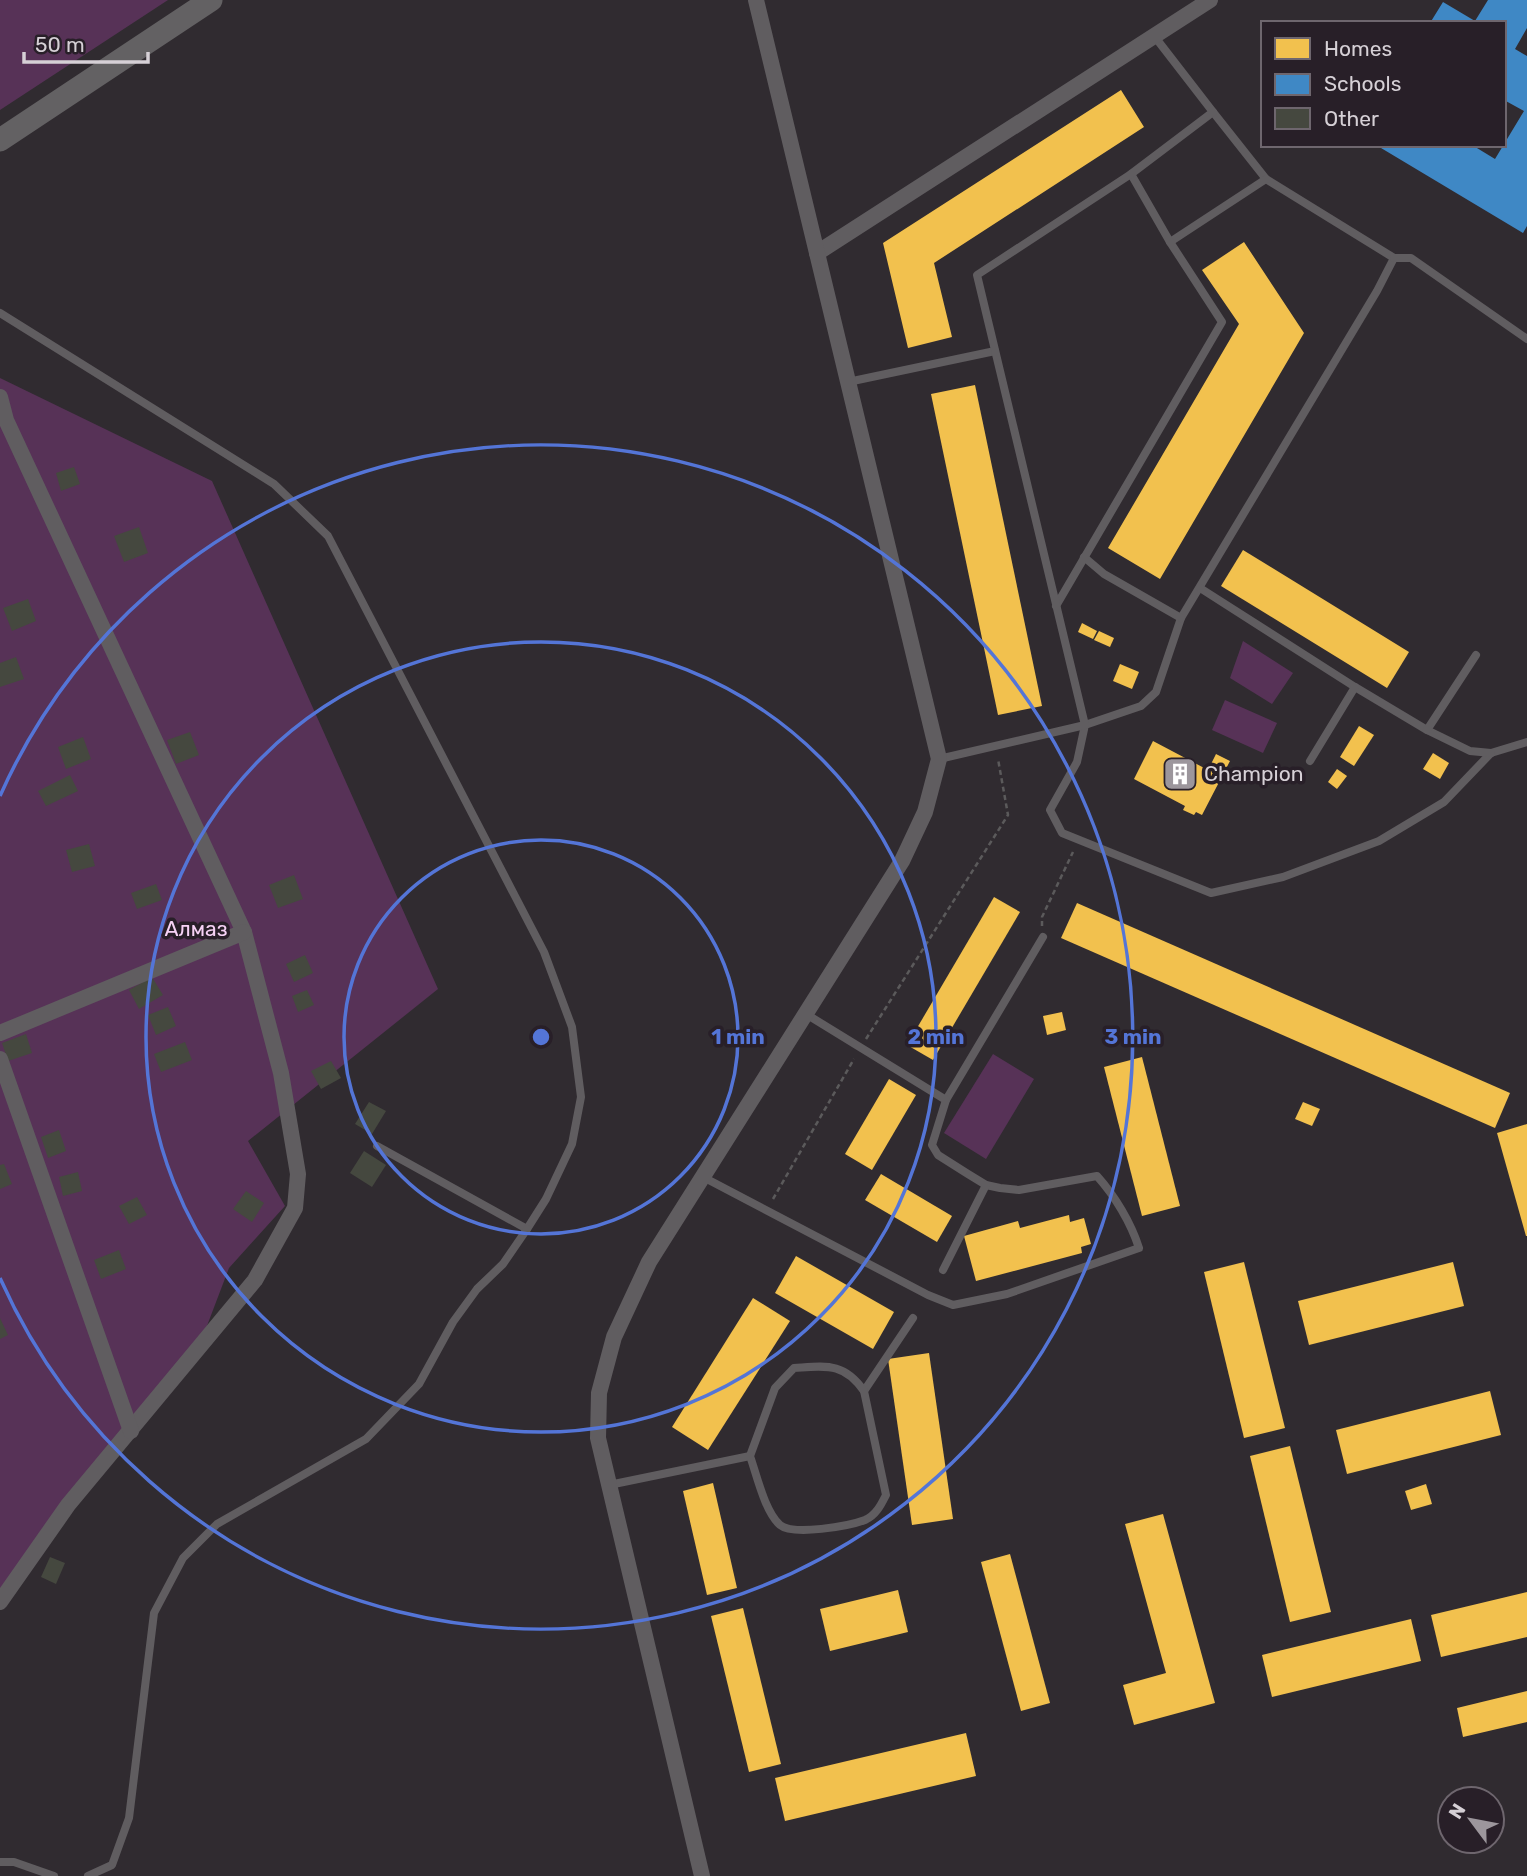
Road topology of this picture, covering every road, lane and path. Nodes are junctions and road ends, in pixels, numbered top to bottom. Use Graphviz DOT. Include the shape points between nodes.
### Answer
graph roads {
  1 [pos="211,0"];
  2 [pos="756,0"];
  3 [pos="1210,0"];
  4 [pos="1155,37"];
  5 [pos="1213,112"];
  6 [pos="0,139"];
  7 [pos="1131,174"];
  8 [pos="1266,178"];
  9 [pos="1170,242"];
  10 [pos="817,253"];
  11 [pos="1394,258"];
  12 [pos="0,313"];
  13 [pos="1527,339"];
  14 [pos="995,351"];
  15 [pos="848,382"];
  16 [pos="0,397"];
  17 [pos="1084,557"];
  18 [pos="1200,588"];
  19 [pos="1056,606"];
  20 [pos="1181,618"];
  21 [pos="1475,655"];
  22 [pos="1355,687"];
  23 [pos="1085,725"];
  24 [pos="1427,730"];
  25 [pos="1527,742"];
  26 [pos="995,746"];
  27 [pos="1491,753"];
  28 [pos="939,760"];
  29 [pos="1310,761"];
  30 [pos="1079,840"];
  31 [pos="244,932"];
  32 [pos="1044,937"];
  33 [pos="806,1014"];
  34 [pos="0,1033"];
  35 [pos="861,1048"];
  36 [pos="0,1059"];
  37 [pos="946,1100"];
  38 [pos="377,1146"];
  39 [pos="703,1177"];
  40 [pos="986,1185"];
  41 [pos="766,1211"];
  42 [pos="527,1229"];
  43 [pos="943,1270"];
  44 [pos="913,1318"];
  45 [pos="864,1391"];
  46 [pos="131,1431"];
  47 [pos="750,1456"];
  48 [pos="609,1485"];
  49 [pos="0,1602"];
  50 [pos="0,1862"];
  51 [pos="54,1876"];
  52 [pos="88,1876"];
  53 [pos="702,1876"];
  1 -- 6 [label="street"];
  2 -- 10 [label="street"];
  3 -- 4 [label="street"];
  4 -- 5 [label="lane"];
  4 -- 10 [label="street"];
  5 -- 7 [label="lane"];
  5 -- 8 [label="lane"];
  7 -- 9 [label="lane"];
  7 -- 14 [label="lane" via="977,275"];
  8 -- 9 [label="lane"];
  8 -- 11 [label="lane"];
  9 -- 17 [label="lane" via="1222,323"];
  10 -- 15 [label="street"];
  11 -- 13 [label="lane" via="1411,258"];
  11 -- 18 [label="lane"];
  12 -- 42 [label="lane" via="274,484 328,536 544,952 572,1027 581,1097 572,1144"];
  14 -- 15 [label="lane"];
  14 -- 19 [label="lane"];
  15 -- 28 [label="street"];
  16 -- 31 [label="street" via="6,420"];
  17 -- 19 [label="lane"];
  17 -- 20 [label="lane" via="1104,574"];
  18 -- 20 [label="lane"];
  18 -- 22 [label="lane"];
  19 -- 23 [label="lane"];
  20 -- 23 [label="lane" via="1156,692 1141,706"];
  21 -- 24 [label="lane"];
  22 -- 24 [label="lane"];
  22 -- 29 [label="lane"];
  23 -- 26 [label="lane"];
  23 -- 30 [label="lane" via="1077,762 1050,810 1062,833"];
  24 -- 27 [label="lane" via="1470,751"];
  25 -- 27 [label="lane"];
  26 -- 28 [label="lane"];
  26 -- 35 [label="path" via="1008,815"];
  27 -- 30 [label="lane" via="1444,803 1378,841 1283,877 1211,893"];
  28 -- 33 [label="street" via="925,812 902,861"];
  30 -- 32 [label="path" via="1042,917"];
  31 -- 34 [label="street"];
  31 -- 46 [label="street" via="281,1073 298,1174 295,1208 255,1280"];
  32 -- 37 [label="lane"];
  33 -- 35 [label="lane"];
  33 -- 39 [label="street"];
  35 -- 37 [label="lane"];
  35 -- 41 [label="path"];
  36 -- 46 [label="street"];
  37 -- 40 [label="lane" via="932,1145 937,1155"];
  38 -- 42 [label="lane"];
  39 -- 41 [label="lane"];
  39 -- 48 [label="street" via="649,1262 614,1337 599,1393 598,1438"];
  40 -- 41 [label="lane" via="1019,1190 1097,1176 1139,1248 1007,1294 953,1305"];
  40 -- 43 [label="lane"];
  42 -- 52 [label="lane" via="453,1322 419,1384 366,1439 217,1524 183,1558 154,1613 129,1818 112,1864"];
  44 -- 45 [label="lane"];
  45 -- 47 [label="lane" via="855,1378 830,1365 794,1368 775,1388"];
  45 -- 47 [label="lane" via="886,1495 867,1520 807,1531 783,1528 771,1516"];
  46 -- 49 [label="street" via="68,1504"];
  47 -- 48 [label="lane"];
  48 -- 53 [label="street"];
  50 -- 51 [label="lane"];
}
